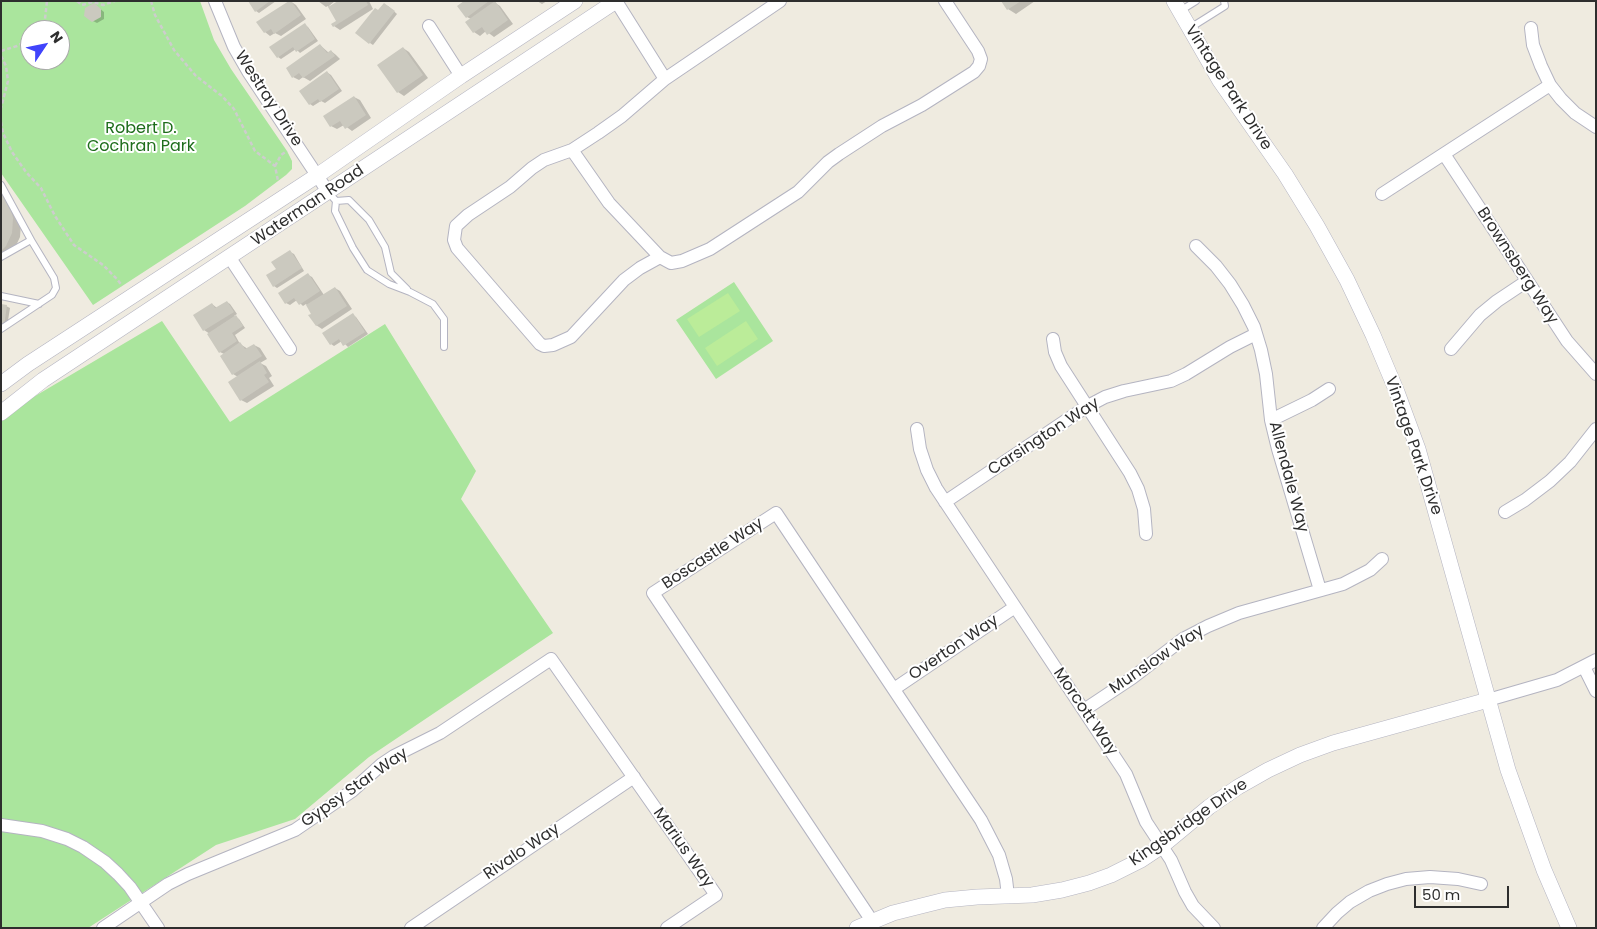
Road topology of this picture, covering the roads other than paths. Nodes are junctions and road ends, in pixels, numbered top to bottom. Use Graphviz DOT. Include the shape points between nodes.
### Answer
graph roads {
  1 [pos="215,1"];
  2 [pos="575,1"];
  3 [pos="616,1"];
  4 [pos="780,1"];
  5 [pos="945,1"];
  6 [pos="1196,1"];
  7 [pos="1224,1"];
  8 [pos="1176,6"];
  9 [pos="429,26"];
  10 [pos="1189,28"];
  11 [pos="1531,28"];
  12 [pos="461,76"];
  13 [pos="665,79"];
  14 [pos="1550,85"];
  15 [pos="1596,127"];
  16 [pos="572,150"];
  17 [pos="1444,154"];
  18 [pos="318,175"];
  19 [pos="1,185"];
  20 [pos="1382,194"];
  21 [pos="332,196"];
  22 [pos="31,240"];
  23 [pos="1196,246"];
  24 [pos="1,257"];
  25 [pos="660,257"];
  26 [pos="230,258"];
  27 [pos="1527,281"];
  28 [pos="410,292"];
  29 [pos="1,296"];
  30 [pos="39,304"];
  31 [pos="1,329"];
  32 [pos="1256,334"];
  33 [pos="1053,339"];
  34 [pos="444,347"];
  35 [pos="290,349"];
  36 [pos="1451,349"];
  37 [pos="1596,374"];
  38 [pos="1,384"];
  39 [pos="1330,389"];
  40 [pos="1086,407"];
  41 [pos="1,413"];
  42 [pos="1271,420"];
  43 [pos="917,429"];
  44 [pos="1596,429"];
  45 [pos="945,502"];
  46 [pos="1505,512"];
  47 [pos="1146,534"];
  48 [pos="1382,559"];
  49 [pos="1320,590"];
  50 [pos="1015,607"];
  51 [pos="1596,660"];
  52 [pos="1584,667"];
  53 [pos="894,689"];
  54 [pos="1596,691"];
  55 [pos="1488,700"];
  56 [pos="1084,710"];
  57 [pos="634,777"];
  58 [pos="1,825"];
  59 [pos="1162,846"];
  60 [pos="1480,884"];
  61 [pos="1008,896"];
  62 [pos="141,902"];
  63 [pos="872,921"];
  64 [pos="103,928"];
  65 [pos="158,928"];
  66 [pos="411,928"];
  67 [pos="667,928"];
  68 [pos="857,928"];
  69 [pos="1214,928"];
  70 [pos="1323,928"];
  71 [pos="1569,928"];
  1 -- 18 [label="street, Westray Drive" via="249,73"];
  2 -- 12 [label="street, Waterman Road"];
  3 -- 13 [label="street"];
  3 -- 21 [label="street, Waterman Road"];
  4 -- 13 [label="street"];
  5 -- 25 [label="street" via="978,51 981,59 974,72 839,154 798,192 710,249 671,263"];
  6 -- 8 [label="lane"];
  7 -- 10 [label="lane" via="1225,6"];
  8 -- 10 [label="street, Vintage Park Drive"];
  9 -- 12 [label="street"];
  10 -- 55 [label="street, Vintage Park Drive" via="1220,81 1317,226 1373,335 1418,449"];
  11 -- 14 [label="street" via="1540,66"];
  12 -- 18 [label="street, Waterman Road"];
  13 -- 16 [label="street" via="622,116"];
  14 -- 15 [label="street" via="1576,113"];
  14 -- 17 [label="street"];
  16 -- 25 [label="street" via="609,202"];
  16 -- 25 [label="street" via="544,160 460,221 454,232 457,248 544,346 571,337 624,280"];
  17 -- 20 [label="street"];
  17 -- 27 [label="street, Brownsberg Way"];
  18 -- 21 [label="street, Westray Drive"];
  18 -- 38 [label="street, Waterman Road"];
  19 -- 22 [label="lane"];
  21 -- 26 [label="street, Waterman Road"];
  21 -- 28 [label="lane" via="350,200 369,220 385,247 391,273"];
  21 -- 28 [label="lane" via="335,212 367,270"];
  22 -- 24 [label="lane"];
  22 -- 30 [label="lane" via="54,278 56,288"];
  23 -- 32 [label="street, Allendale Way" via="1230,284"];
  26 -- 35 [label="street"];
  26 -- 41 [label="street, Waterman Road" via="43,380"];
  27 -- 36 [label="street" via="1480,315"];
  27 -- 37 [label="street, Brownsberg Way" via="1567,341"];
  28 -- 34 [label="lane" via="433,304 444,319"];
  29 -- 30 [label="lane"];
  30 -- 31 [label="lane"];
  32 -- 40 [label="street, Carsington Way" via="1171,381 1124,391"];
  32 -- 42 [label="street, Allendale Way" via="1266,374"];
  33 -- 40 [label="street" via="1061,366"];
  39 -- 42 [label="street"];
  40 -- 45 [label="street, Carsington Way"];
  40 -- 47 [label="street" via="1138,489"];
  42 -- 49 [label="street, Allendale Way"];
  43 -- 45 [label="street, Morcott Way" via="927,470"];
  44 -- 46 [label="street" via="1550,481"];
  45 -- 50 [label="street, Morcott Way"];
  48 -- 49 [label="street, Munslow Way" via="1355,578"];
  49 -- 56 [label="street, Munslow Way" via="1239,612 1208,626"];
  50 -- 53 [label="street, Overton Way"];
  50 -- 56 [label="street, Morcott Way"];
  51 -- 52 [label="street"];
  52 -- 54 [label="street"];
  52 -- 55 [label="street" via="1557,680"];
  53 -- 61 [label="street, Boscastle Way" via="989,834 999,855"];
  53 -- 63 [label="street, Boscastle Way" via="776,513 653,593"];
  55 -- 59 [label="street, Kingsbridge Drive" via="1300,755 1238,787"];
  55 -- 71 [label="street, Vintage Park Drive" via="1528,831"];
  56 -- 59 [label="street, Morcott Way" via="1126,774 1146,822"];
  57 -- 62 [label="street, Gypsy Star Way" via="552,659 440,733 394,756 346,796 295,830 188,874"];
  57 -- 66 [label="street, Rivalo Way"];
  57 -- 67 [label="street, Marius Way" via="716,895"];
  58 -- 62 [label="street" via="42,830 83,847 118,874"];
  59 -- 61 [label="street, Kingsbridge Drive" via="1141,860 1089,883 1054,892"];
  59 -- 69 [label="street, Morcott Way" via="1193,906"];
  60 -- 70 [label="street" via="1430,877 1387,884 1350,902"];
  61 -- 63 [label="street, Kingsbridge Drive" via="945,900 918,905"];
  62 -- 64 [label="street, Gypsy Star Way"];
  62 -- 65 [label="street"];
  63 -- 68 [label="street, Kingsbridge Drive"];
}
